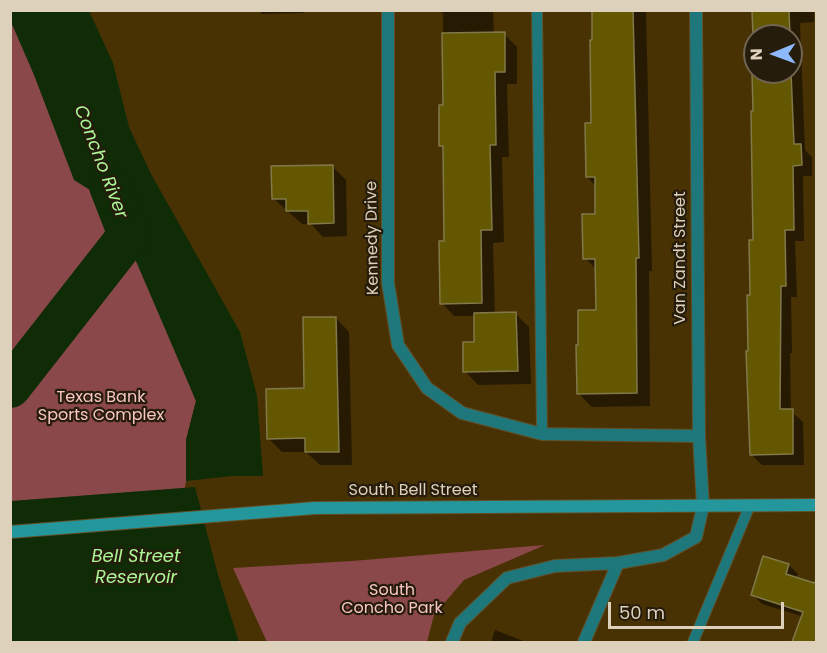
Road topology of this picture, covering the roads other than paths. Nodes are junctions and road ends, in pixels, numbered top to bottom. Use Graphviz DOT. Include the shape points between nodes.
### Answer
graph roads {
  1 [pos="388,10"];
  2 [pos="537,10"];
  3 [pos="696,10"];
  4 [pos="542,434"];
  5 [pos="699,436"];
  6 [pos="750,505"];
  7 [pos="816,505"];
  8 [pos="703,506"];
  9 [pos="10,532"];
  10 [pos="618,563"];
  11 [pos="452,642"];
  12 [pos="584,642"];
  13 [pos="693,642"];
  1 -- 4 [label="street, Kennedy Drive" via="388,283 398,345 427,388 462,412"];
  2 -- 4 [label="lane"];
  3 -- 5 [label="street, Van Zandt Street"];
  4 -- 5 [label="street, Kennedy Drive"];
  5 -- 8 [label="street, Van Zandt Street"];
  6 -- 7 [label="main road, South Bell Street"];
  6 -- 8 [label="main road, South Bell Street"];
  6 -- 13 [label="lane"];
  8 -- 9 [label="main road, South Bell Street" via="315,508"];
  8 -- 10 [label="street, Van Zandt Street" via="696,537 663,555"];
  10 -- 11 [label="street, Van Zandt Street" via="555,566 507,578 460,623"];
  10 -- 12 [label="street"];
}
